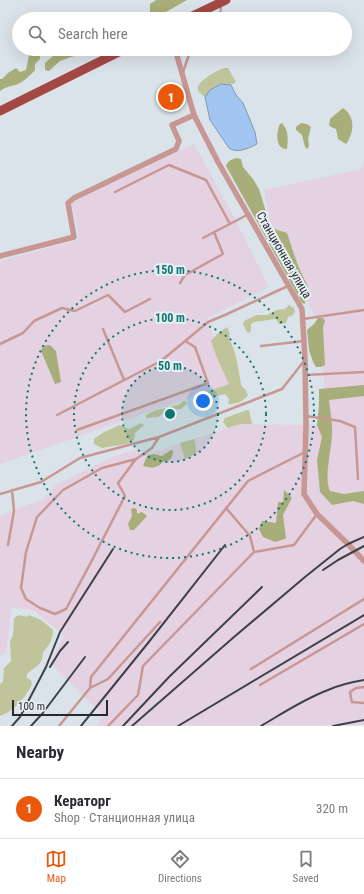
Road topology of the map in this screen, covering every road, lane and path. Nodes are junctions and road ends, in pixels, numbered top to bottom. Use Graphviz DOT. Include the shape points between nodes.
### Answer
graph roads {
  1 [pos="224,1"];
  2 [pos="201,12"];
  3 [pos="222,12"];
  4 [pos="111,56"];
  5 [pos="177,56"];
  6 [pos="189,56"];
  7 [pos="182,75"];
  8 [pos="0,111"];
  9 [pos="194,115"];
  10 [pos="115,192"];
  11 [pos="248,214"];
  12 [pos="230,224"];
  13 [pos="214,232"];
  14 [pos="203,238"];
  15 [pos="0,256"];
  16 [pos="180,283"];
  17 [pos="288,286"];
  18 [pos="150,299"];
  19 [pos="364,310"];
  20 [pos="303,319"];
  21 [pos="103,329"];
  22 [pos="185,341"];
  23 [pos="304,341"];
  24 [pos="0,344"];
  25 [pos="261,346"];
  26 [pos="305,359"];
  27 [pos="364,372"];
  28 [pos="305,375"];
  29 [pos="124,380"];
  30 [pos="57,415"];
  31 [pos="306,416"];
  32 [pos="77,430"];
  33 [pos="159,436"];
  34 [pos="305,452"];
  35 [pos="136,459"];
  36 [pos="358,479"];
  37 [pos="12,490"];
  38 [pos="0,494"];
  39 [pos="226,508"];
  40 [pos="317,514"];
  41 [pos="8,545"];
  42 [pos="254,552"];
  43 [pos="364,561"];
  44 [pos="364,599"];
  45 [pos="160,622"];
  46 [pos="364,624"];
  47 [pos="251,669"];
  48 [pos="260,685"];
  49 [pos="364,687"];
  50 [pos="90,688"];
  51 [pos="364,703"];
  52 [pos="59,726"];
  53 [pos="108,726"];
  1 -- 2 [label="highway"];
  1 -- 3 [label="lane"];
  4 -- 8 [label="highway"];
  5 -- 7 [label="street, Станционная улица"];
  6 -- 7 [label="lane"];
  7 -- 9 [label="street, Станционная улица"];
  9 -- 11 [label="street, Станционная улица"];
  9 -- 15 [label="street" via="172,125 179,141 176,149 68,203 74,237"];
  10 -- 12 [label="lane" via="169,165 206,180"];
  11 -- 12 [label="lane"];
  11 -- 17 [label="street, Станционная улица"];
  12 -- 13 [label="lane"];
  13 -- 14 [label="lane"];
  13 -- 16 [label="lane" via="223,254 185,275"];
  17 -- 20 [label="street, Станционная улица" via="302,310"];
  17 -- 22 [label="lane" via="208,322"];
  18 -- 24 [label="lane" via="125,312 108,295 75,311 62,308 34,321 23,333"];
  19 -- 20 [label="lane"];
  20 -- 23 [label="street, Станционная улица"];
  21 -- 29 [label="lane"];
  22 -- 29 [label="lane" via="161,361"];
  22 -- 32 [label="lane" via="195,347 208,383"];
  23 -- 25 [label="lane"];
  23 -- 26 [label="street, Станционная улица"];
  26 -- 28 [label="street, Станционная улица"];
  26 -- 33 [label="lane" via="282,388"];
  27 -- 28 [label="lane"];
  28 -- 31 [label="street, Станционная улица"];
  29 -- 30 [label="lane"];
  31 -- 34 [label="street, Станционная улица"];
  31 -- 36 [label="lane" via="355,427"];
  33 -- 35 [label="lane" via="152,448"];
  33 -- 37 [label="lane" via="80,458 41,482"];
  34 -- 39 [label="lane" via="248,480"];
  34 -- 40 [label="street, Станционная улица" via="304,494"];
  35 -- 35 [label="lane" via="102,468 63,490 36,517 26,552 21,588 26,599 55,614 66,609 125,496 118,483"];
  37 -- 38 [label="lane"];
  37 -- 41 [label="lane" via="14,511"];
  39 -- 42 [label="lane" via="250,536"];
  39 -- 50 [label="lane" via="91,677"];
  40 -- 42 [label="lane" via="294,545"];
  40 -- 43 [label="street, Станционная улица"];
  42 -- 53 [label="lane" via="143,666 138,696"];
  44 -- 47 [label="lane"];
  45 -- 50 [label="lane" via="108,679"];
  46 -- 48 [label="lane"];
  49 -- 51 [label="lane" via="350,692 352,702"];
  50 -- 52 [label="lane"];
}
